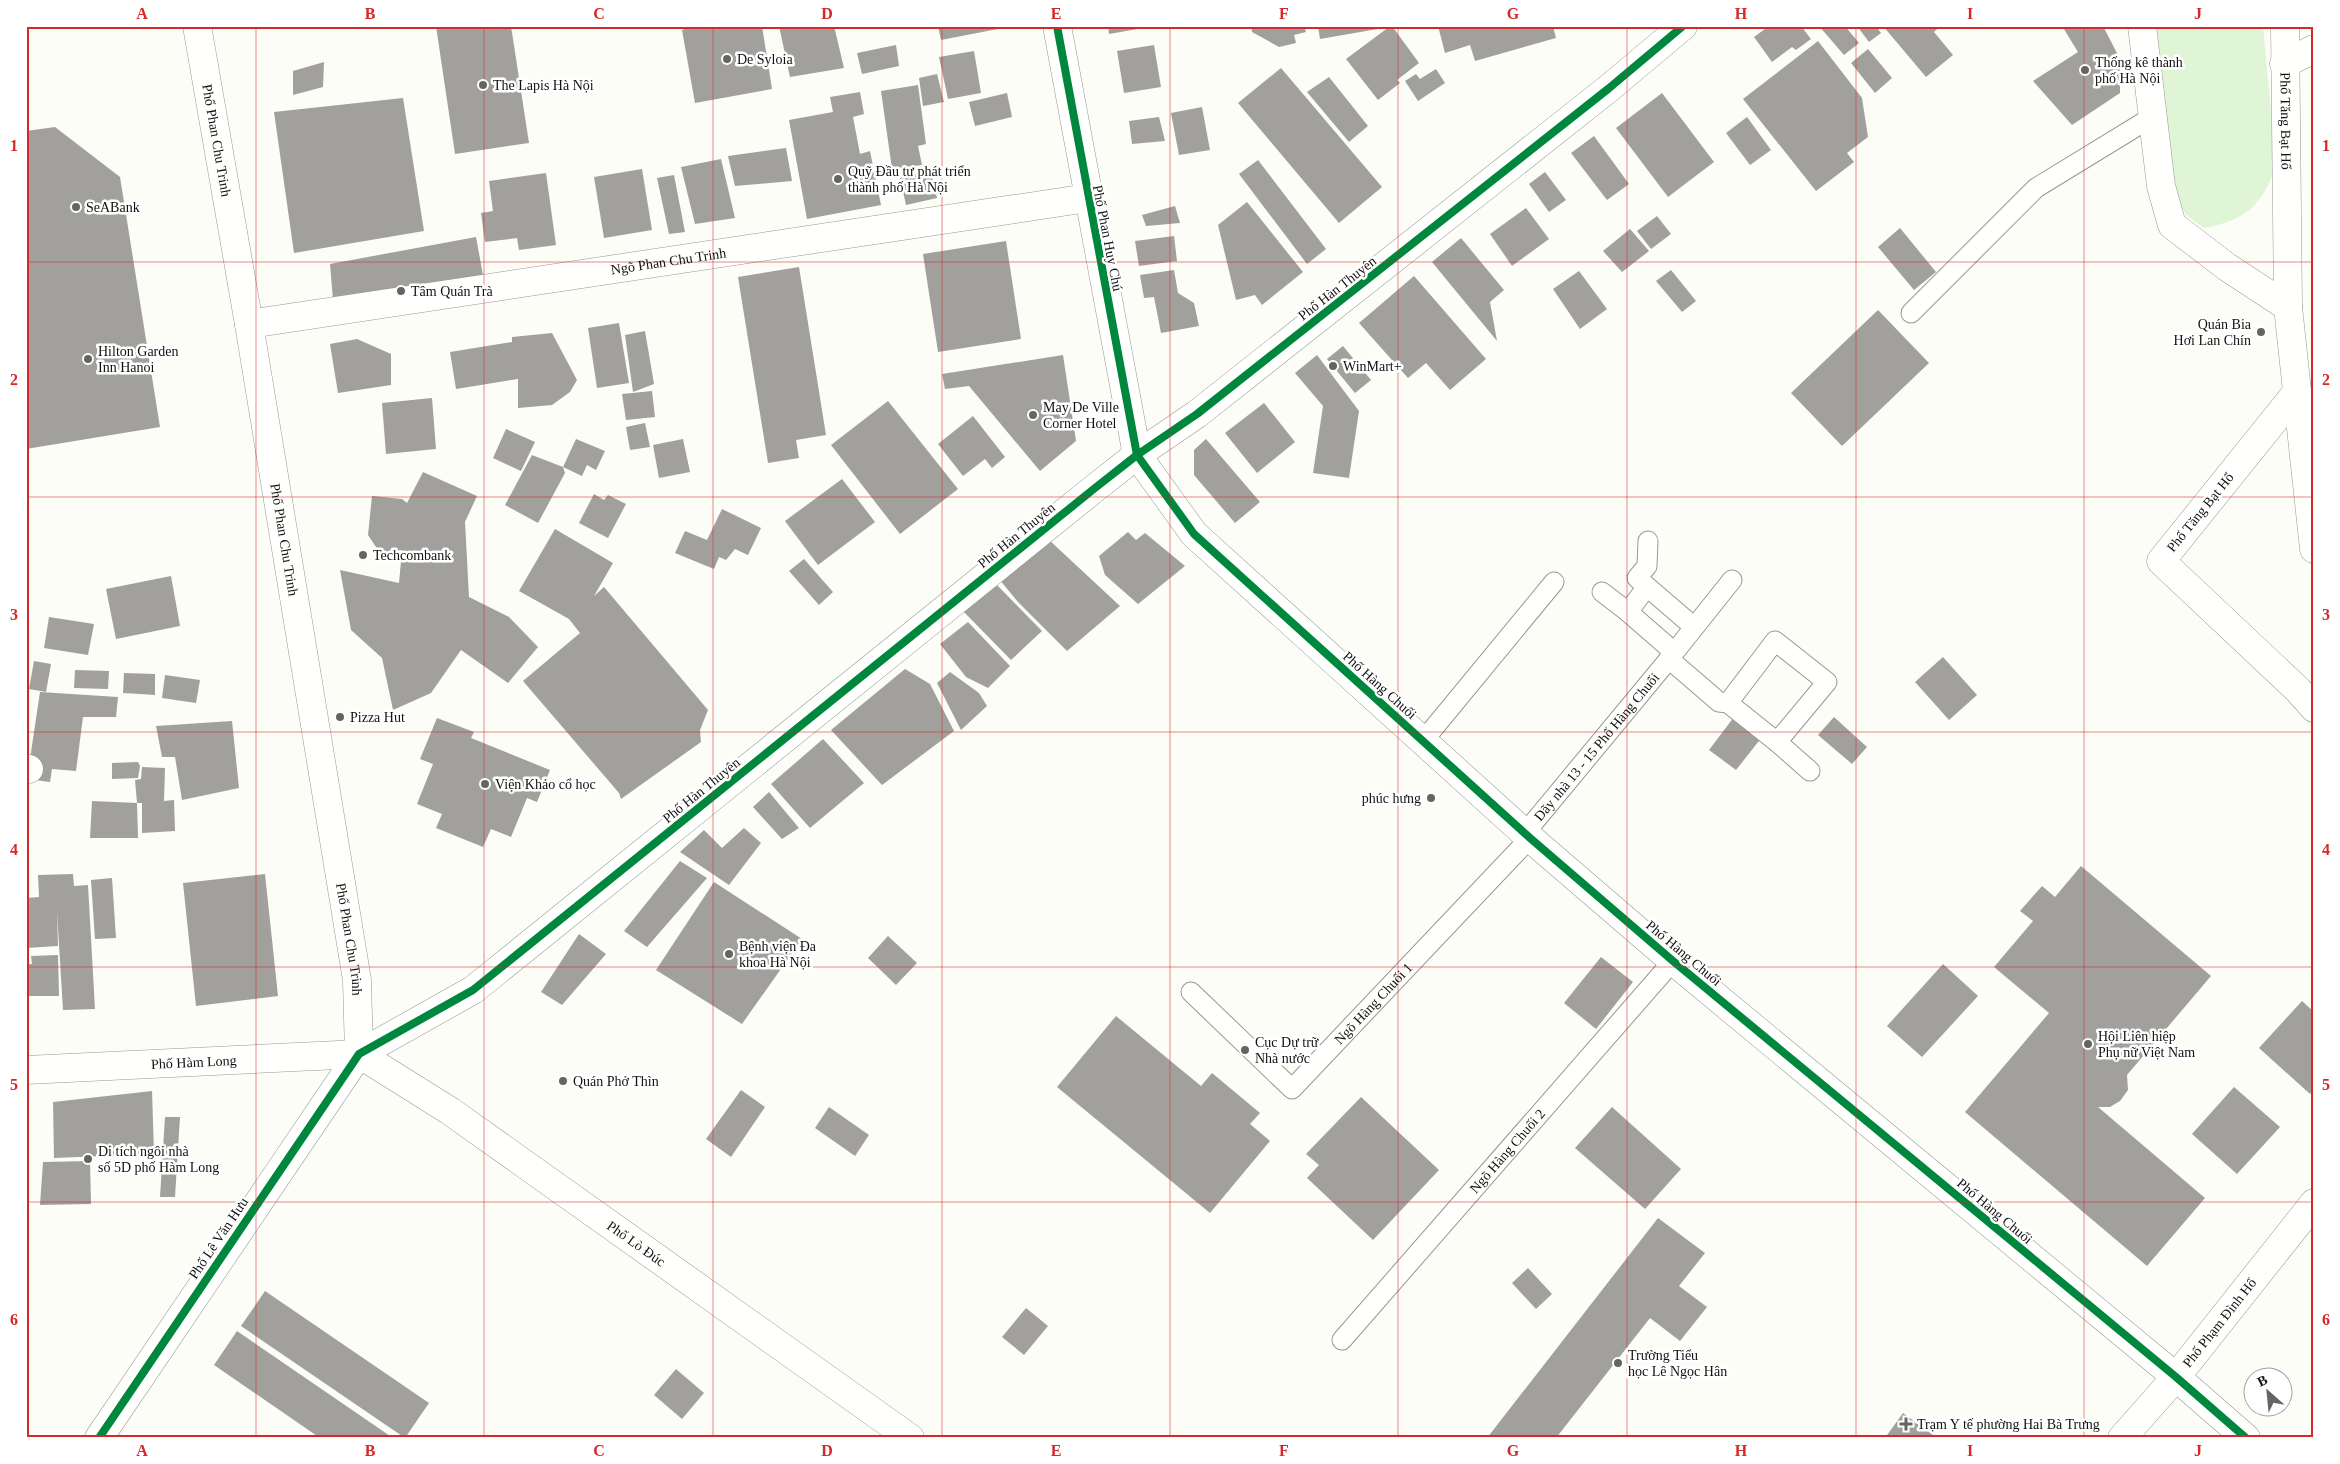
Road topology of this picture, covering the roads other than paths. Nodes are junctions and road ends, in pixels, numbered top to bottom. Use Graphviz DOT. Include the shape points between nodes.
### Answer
graph roads {
  1 [pos="197,26"];
  2 [pos="1057,26"];
  3 [pos="1683,26"];
  4 [pos="2142,26"];
  5 [pos="2285,26"];
  6 [pos="2314,48"];
  7 [pos="2284,64"];
  8 [pos="2152,117"];
  9 [pos="1088,198"];
  10 [pos="2288,306"];
  11 [pos="1911,313"];
  12 [pos="249,324"];
  13 [pos="2297,392"];
  14 [pos="1137,454"];
  15 [pos="1648,541"];
  16 [pos="2314,550"];
  17 [pos="1732,580"];
  18 [pos="1554,582"];
  19 [pos="1602,592"];
  20 [pos="1643,592"];
  21 [pos="1628,612"];
  22 [pos="1694,627"];
  23 [pos="1672,655"];
  24 [pos="1728,703"];
  25 [pos="2314,708"];
  26 [pos="1423,741"];
  27 [pos="1777,742"];
  28 [pos="1810,771"];
  29 [pos="1528,836"];
  30 [pos="1673,960"];
  31 [pos="1191,992"];
  32 [pos="359,1054"];
  33 [pos="26,1070"];
  34 [pos="2314,1203"];
  35 [pos="1342,1340"];
  36 [pos="2176,1377"];
  37 [pos="99,1438"];
  38 [pos="910,1438"];
  39 [pos="2122,1438"];
  40 [pos="2246,1438"];
  1 -- 12 [label="street, Phố Phan Chu Trinh"];
  2 -- 9 [label="street, Phố Phan Huy Chú"];
  3 -- 14 [label="street, Phố Hàn Thuyên" via="1197,414"];
  4 -- 8 [label="street"];
  5 -- 7 [label="street, Phố Tăng Bạt Hổ"];
  6 -- 7 [label="street"];
  7 -- 10 [label="street, Phố Tăng Bạt Hổ"];
  8 -- 10 [label="street" via="2161,186 2172,226 2227,268"];
  8 -- 11 [label="lane" via="2036,188"];
  9 -- 12 [label="street, Ngõ Phan Chu Trinh"];
  9 -- 14 [label="street, Phố Phan Huy Chú"];
  10 -- 13 [label="street, Phố Tăng Bạt Hổ"];
  12 -- 32 [label="street, Phố Phan Chu Trinh" via="356,980"];
  13 -- 16 [label="street, Phố Tăng Bạt Hổ"];
  13 -- 25 [label="street, Phố Tăng Bạt Hổ" via="2161,561"];
  14 -- 26 [label="street, Phố Hàng Chuối" via="1194,534"];
  14 -- 32 [label="street, Phố Hàn Thuyên" via="473,990"];
  15 -- 22 [label="lane" via="1647,566 1637,578"];
  17 -- 22 [label="lane, Dãy nhà 13 - 15 Phố Hàng Chuối"];
  18 -- 26 [label="lane"];
  19 -- 21 [label="lane, Dãy nhà 13 - 15 Phố Hàng Chuối"];
  20 -- 21 [label="lane"];
  21 -- 23 [label="lane, Dãy nhà 13 - 15 Phố Hàng Chuối"];
  22 -- 23 [label="lane, Dãy nhà 13 - 15 Phố Hàng Chuối"];
  23 -- 24 [label="lane, Dãy nhà 13 - 15 Phố Hàng Chuối" via="1718,702"];
  23 -- 29 [label="lane, Dãy nhà 13 - 15 Phố Hàng Chuối"];
  24 -- 27 [label="lane, Dãy nhà 13 - 15 Phố Hàng Chuối"];
  24 -- 27 [label="lane" via="1775,641 1827,682"];
  26 -- 29 [label="street, Phố Hàng Chuối"];
  27 -- 28 [label="lane, Dãy nhà 13 - 15 Phố Hàng Chuối"];
  29 -- 30 [label="street, Phố Hàng Chuối"];
  29 -- 31 [label="lane, Ngõ Hàng Chuối 1" via="1292,1089"];
  30 -- 35 [label="lane, Ngõ Hàng Chuối 2"];
  30 -- 36 [label="street, Phố Hàng Chuối"];
  32 -- 33 [label="street, Phố Hàm Long"];
  32 -- 37 [label="street, Phố Lê Văn Hưu"];
  32 -- 38 [label="street, Phố Lò Đúc" via="458,1117"];
  34 -- 36 [label="street, Phố Phạm Đình Hổ"];
  36 -- 39 [label="street, Phố Phạm Đình Hổ"];
  36 -- 40 [label="street, Phố Hàng Chuối"];
}
